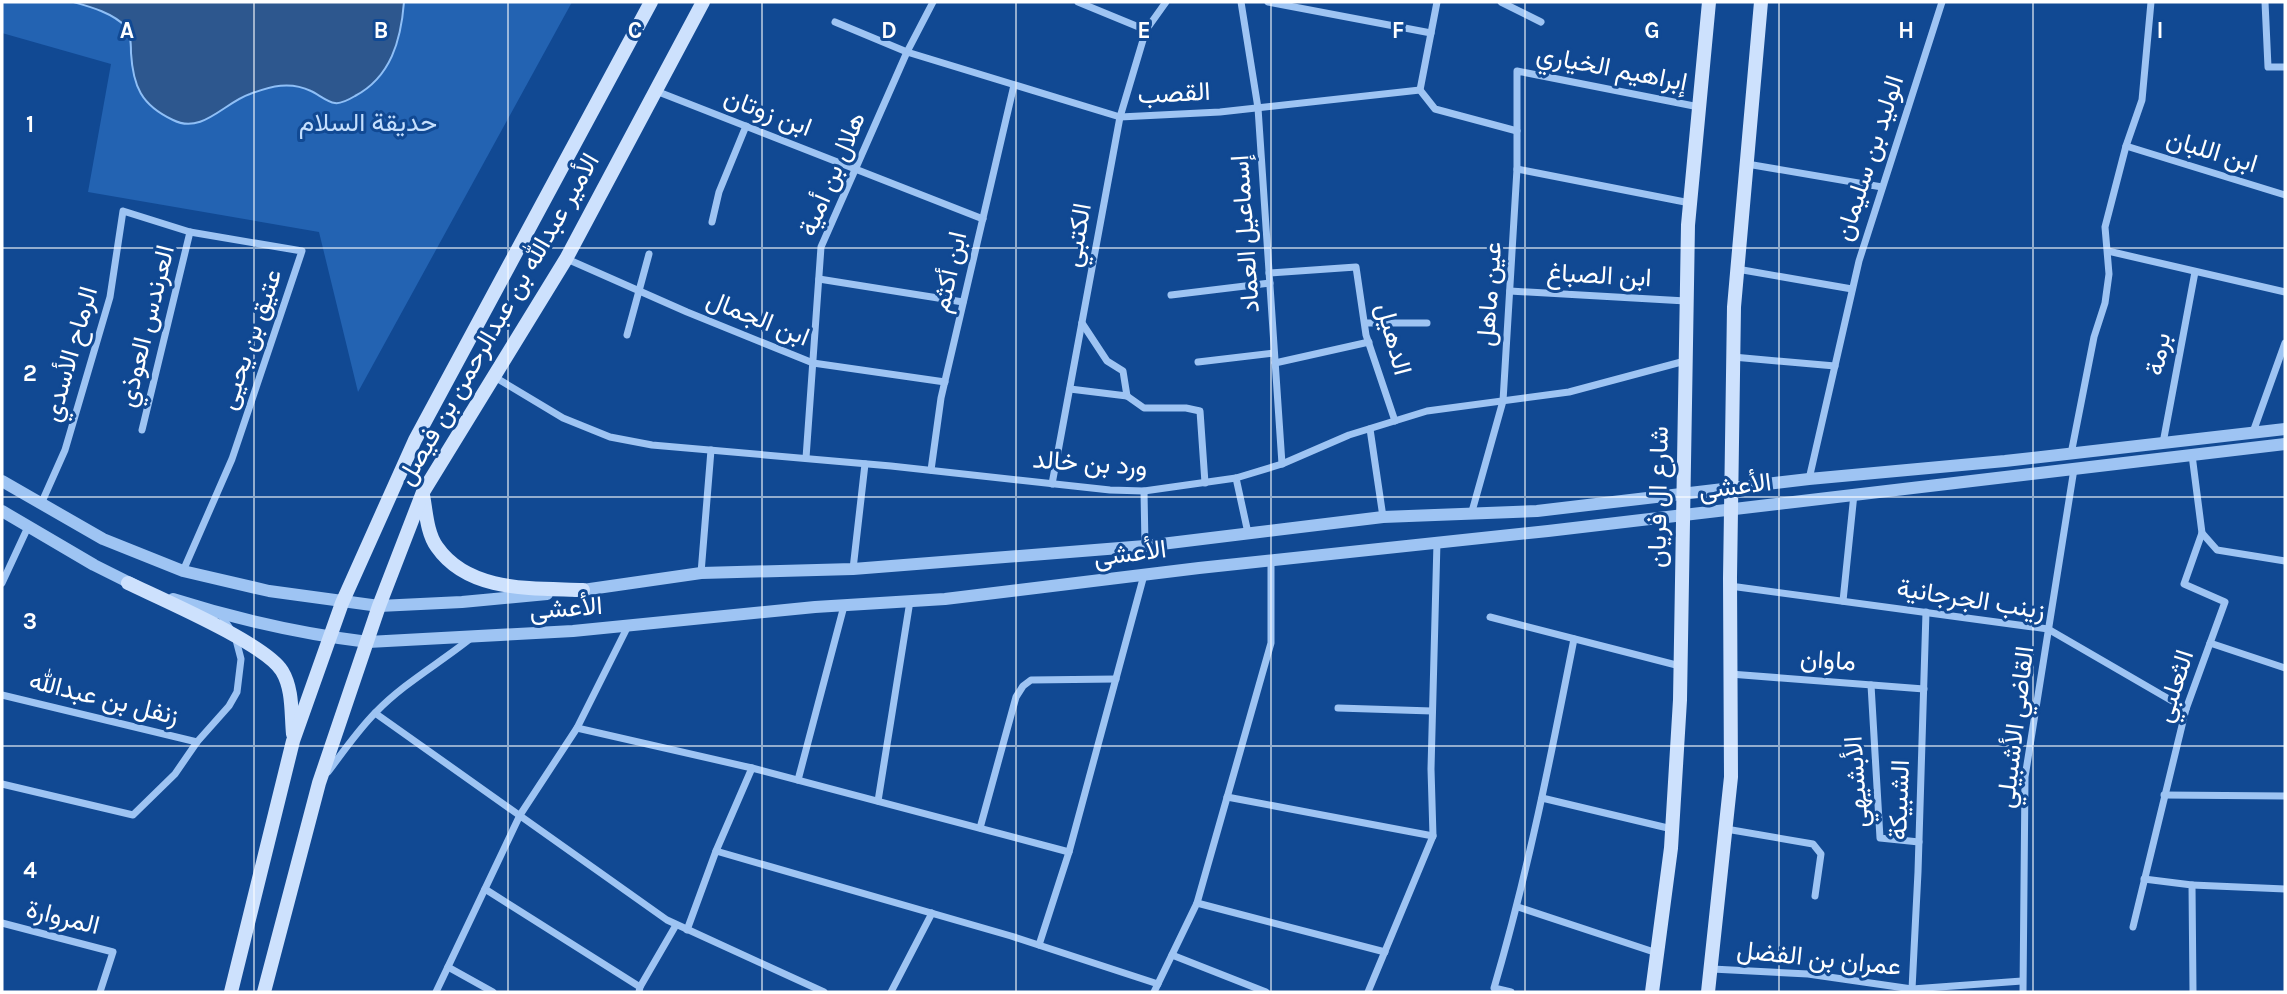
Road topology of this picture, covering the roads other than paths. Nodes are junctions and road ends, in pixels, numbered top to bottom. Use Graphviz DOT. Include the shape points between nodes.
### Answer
graph roads {
  1 [pos="651,2"];
  2 [pos="703,2"];
  3 [pos="933,2"];
  4 [pos="1078,2"];
  5 [pos="1166,2"];
  6 [pos="1241,2"];
  7 [pos="1268,2"];
  8 [pos="1437,2"];
  9 [pos="1501,2"];
  10 [pos="1709,2"];
  11 [pos="1762,2"];
  12 [pos="1941,2"];
  13 [pos="2151,2"];
  14 [pos="2265,2"];
  15 [pos="835,22"];
  16 [pos="1541,22"];
  17 [pos="1146,30"];
  18 [pos="1431,33"];
  19 [pos="907,52"];
  20 [pos="2285,67"];
  21 [pos="1517,71"];
  22 [pos="1014,85"];
  23 [pos="1420,90"];
  24 [pos="656,91"];
  25 [pos="1699,107"];
  26 [pos="1258,108"];
  27 [pos="1120,117"];
  28 [pos="746,126"];
  29 [pos="1517,131"];
  30 [pos="2126,146"];
  31 [pos="1747,164"];
  32 [pos="856,169"];
  33 [pos="1517,169"];
  34 [pos="1882,187"];
  35 [pos="2285,195"];
  36 [pos="1690,203"];
  37 [pos="123,211"];
  38 [pos="983,219"];
  39 [pos="712,222"];
  40 [pos="190,232"];
  41 [pos="2108,251"];
  42 [pos="649,254"];
  43 [pos="566,259"];
  44 [pos="1737,269"];
  45 [pos="2195,272"];
  46 [pos="1269,273"];
  47 [pos="819,279"];
  48 [pos="1270,284"];
  49 [pos="1852,289"];
  50 [pos="1510,291"];
  51 [pos="640,292"];
  52 [pos="2285,292"];
  53 [pos="1171,295"];
  54 [pos="1686,301"];
  55 [pos="963,302"];
  56 [pos="1082,323"];
  57 [pos="1365,323"];
  58 [pos="1427,323"];
  59 [pos="627,335"];
  60 [pos="1369,342"];
  61 [pos="2285,343"];
  62 [pos="1274,353"];
  63 [pos="1733,357"];
  64 [pos="1685,361"];
  65 [pos="1198,362"];
  66 [pos="1275,362"];
  67 [pos="813,363"];
  68 [pos="1835,366"];
  69 [pos="493,376"];
  70 [pos="945,382"];
  71 [pos="1070,389"];
  72 [pos="1128,396"];
  73 [pos="1503,401"];
  74 [pos="1395,421"];
  75 [pos="1370,429"];
  76 [pos="2285,429"];
  77 [pos="142,430"];
  78 [pos="2253,432"];
  79 [pos="2163,443"];
  80 [pos="2285,444"];
  81 [pos="711,450"];
  82 [pos="2071,454"];
  83 [pos="2192,455"];
  84 [pos="806,458"];
  85 [pos="864,464"];
  86 [pos="1282,464"];
  87 [pos="2074,469"];
  88 [pos="931,470"];
  89 [pos="1236,478"];
  90 [pos="1809,479"];
  91 [pos="2,481"];
  92 [pos="1205,482"];
  93 [pos="1052,484"];
  94 [pos="1731,488"];
  95 [pos="1144,491"];
  96 [pos="423,492"];
  97 [pos="1683,494"];
  98 [pos="1854,494"];
  99 [pos="41,504"];
  100 [pos="1731,509"];
  101 [pos="2,512"];
  102 [pos="1471,515"];
  103 [pos="1683,515"];
  104 [pos="1382,517"];
  105 [pos="28,527"];
  106 [pos="1248,533"];
  107 [pos="2202,533"];
  108 [pos="1437,542"];
  109 [pos="1146,546"];
  110 [pos="1271,560"];
  111 [pos="2285,561"];
  112 [pos="853,569"];
  113 [pos="183,571"];
  114 [pos="701,573"];
  115 [pos="1144,574"];
  116 [pos="2,583"];
  117 [pos="128,583"];
  118 [pos="1730,586"];
  119 [pos="583,590"];
  120 [pos="910,601"];
  121 [pos="1843,601"];
  122 [pos="342,603"];
  123 [pos="379,606"];
  124 [pos="844,606"];
  125 [pos="1926,612"];
  126 [pos="220,614"];
  127 [pos="1490,617"];
  128 [pos="628,626"];
  129 [pos="2048,629"];
  130 [pos="235,636"];
  131 [pos="330,637"];
  132 [pos="472,638"];
  133 [pos="1574,639"];
  134 [pos="368,642"];
  135 [pos="2210,643"];
  136 [pos="1680,666"];
  137 [pos="2285,668"];
  138 [pos="1730,674"];
  139 [pos="1116,679"];
  140 [pos="1871,685"];
  141 [pos="1924,688"];
  142 [pos="2,695"];
  143 [pos="1338,708"];
  144 [pos="2186,709"];
  145 [pos="1432,711"];
  146 [pos="375,713"];
  147 [pos="577,728"];
  148 [pos="293,741"];
  149 [pos="197,743"];
  150 [pos="752,768"];
  151 [pos="798,780"];
  152 [pos="319,783"];
  153 [pos="2,784"];
  154 [pos="2164,795"];
  155 [pos="2285,796"];
  156 [pos="1227,797"];
  157 [pos="1542,798"];
  158 [pos="878,801"];
  159 [pos="520,815"];
  160 [pos="980,828"];
  161 [pos="1672,829"];
  162 [pos="1725,829"];
  163 [pos="1433,836"];
  164 [pos="1919,842"];
  165 [pos="716,851"];
  166 [pos="1069,852"];
  167 [pos="2144,879"];
  168 [pos="2192,885"];
  169 [pos="485,889"];
  170 [pos="2285,889"];
  171 [pos="1815,896"];
  172 [pos="1197,902"];
  173 [pos="1518,907"];
  174 [pos="932,913"];
  175 [pos="2,923"];
  176 [pos="676,925"];
  177 [pos="2133,927"];
  178 [pos="687,930"];
  179 [pos="1039,945"];
  180 [pos="1385,952"];
  181 [pos="1657,953"];
  182 [pos="1172,955"];
  183 [pos="448,967"];
  184 [pos="1712,969"];
  185 [pos="2022,981"];
  186 [pos="1158,984"];
  187 [pos="1912,989"];
  188 [pos="640,990"];
  189 [pos="814,990"];
  190 [pos="1922,990"];
  191 [pos="100,992"];
  192 [pos="231,992"];
  193 [pos="264,992"];
  194 [pos="436,992"];
  195 [pos="493,992"];
  196 [pos="824,992"];
  197 [pos="891,992"];
  198 [pos="1154,992"];
  199 [pos="1266,992"];
  200 [pos="1368,992"];
  201 [pos="1511,992"];
  202 [pos="1652,992"];
  203 [pos="1708,992"];
  204 [pos="2022,992"];
  205 [pos="2193,992"];
  1 -- 122 [label="main road, الأمير عبدالله بن عبدالرحمن بن فيصل" via="415,440"];
  2 -- 24 [label="main road, الأمير عبدالله بن عبدالرحمن بن فيصل"];
  3 -- 19 [label="street, هلال بن أمية"];
  4 -- 17 [label="street"];
  5 -- 17 [label="street, الكتبي"];
  6 -- 26 [label="street, إسماعيل العماد"];
  7 -- 18 [label="street"];
  8 -- 18 [label="street"];
  9 -- 16 [label="street"];
  10 -- 25 [label="main road, شارع ال فريان"];
  11 -- 31 [label="main road"];
  12 -- 34 [label="street, الوليد بن سليمان"];
  13 -- 30 [label="street" via="2143,100"];
  14 -- 20 [label="street" via="2268,67"];
  15 -- 19 [label="street, القصب"];
  17 -- 27 [label="street, الكتبي"];
  18 -- 23 [label="street"];
  19 -- 22 [label="street, القصب"];
  19 -- 32 [label="street, هلال بن أمية"];
  21 -- 25 [label="street, إبراهيم الخياري"];
  21 -- 29 [label="street, عين ماهل"];
  22 -- 27 [label="street, القصب"];
  22 -- 38 [label="street, ابن أكثم"];
  23 -- 26 [label="street, القصب"];
  23 -- 29 [label="street" via="1435,109"];
  24 -- 28 [label="street, ابن زوتان"];
  24 -- 43 [label="main road, الأمير عبدالله بن عبدالرحمن بن فيصل"];
  25 -- 36 [label="main road, شارع ال فريان"];
  26 -- 27 [label="street, القصب"];
  26 -- 46 [label="street, إسماعيل العماد"];
  27 -- 56 [label="street, الكتبي"];
  28 -- 32 [label="street, ابن زوتان"];
  28 -- 39 [label="street"];
  29 -- 33 [label="street, عين ماهل"];
  30 -- 35 [label="street, ابن اللبان"];
  30 -- 41 [label="street" via="2105,227"];
  31 -- 34 [label="street"];
  31 -- 44 [label="main road"];
  32 -- 38 [label="street, ابن زوتان"];
  32 -- 47 [label="street, هلال بن أمية" via="821,247"];
  33 -- 36 [label="street"];
  33 -- 50 [label="street, عين ماهل"];
  34 -- 49 [label="street, الوليد بن سليمان"];
  36 -- 54 [label="main road, شارع ال فريان"];
  37 -- 40 [label="street, عتيق بن يحيى"];
  37 -- 99 [label="street, الرماح الأسدي" via="110,297 65,450"];
  38 -- 55 [label="street, ابن أكثم"];
  40 -- 77 [label="street, العرندس العوذي"];
  40 -- 113 [label="street, عتيق بن يحيى" via="303,251 232,459"];
  41 -- 45 [label="street"];
  41 -- 82 [label="street" via="2105,303"];
  42 -- 51 [label="street"];
  43 -- 51 [label="street, ابن الجمال"];
  43 -- 69 [label="main road, الأمير عبدالله بن عبدالرحمن بن فيصل"];
  44 -- 49 [label="street"];
  44 -- 63 [label="main road"];
  45 -- 52 [label="street"];
  45 -- 79 [label="street, برمة"];
  46 -- 48 [label="street, إسماعيل العماد"];
  46 -- 57 [label="street, الدهيل" via="1356,267"];
  47 -- 55 [label="street"];
  47 -- 67 [label="street, هلال بن أمية"];
  48 -- 53 [label="street"];
  48 -- 62 [label="street, إسماعيل العماد"];
  49 -- 68 [label="street, الوليد بن سليمان"];
  50 -- 54 [label="street, ابن الصباغ"];
  50 -- 73 [label="street, عين ماهل"];
  51 -- 59 [label="street"];
  51 -- 67 [label="street, ابن الجمال"];
  54 -- 64 [label="main road, شارع ال فريان"];
  55 -- 70 [label="street, ابن أكثم"];
  56 -- 71 [label="street, الكتبي"];
  56 -- 72 [label="street" via="1107,361 1123,371"];
  57 -- 58 [label="street"];
  57 -- 60 [label="street, الدهيل"];
  60 -- 66 [label="street"];
  60 -- 74 [label="street, الدهيل"];
  61 -- 78 [label="street"];
  62 -- 65 [label="street"];
  62 -- 66 [label="street, إسماعيل العماد"];
  63 -- 68 [label="street"];
  63 -- 94 [label="main road"];
  64 -- 73 [label="street, ورد بن خالد" via="1569,391"];
  64 -- 97 [label="main road, شارع ال فريان"];
  66 -- 86 [label="street, إسماعيل العماد"];
  67 -- 70 [label="street, ابن الجمال"];
  67 -- 84 [label="street, هلال بن أمية"];
  68 -- 90 [label="street, الوليد بن سليمان"];
  69 -- 81 [label="street, ورد بن خالد" via="562,418 610,437"];
  69 -- 96 [label="main road, الأمير عبدالله بن عبدالرحمن بن فيصل"];
  70 -- 88 [label="street, ابن أكثم"];
  71 -- 72 [label="street"];
  71 -- 93 [label="street, الكتبي"];
  72 -- 92 [label="street" via="1144,408 1200,411"];
  73 -- 74 [label="street, ورد بن خالد" via="1427,411"];
  73 -- 102 [label="street, عين ماهل"];
  74 -- 75 [label="street, ورد بن خالد"];
  75 -- 86 [label="street, ورد بن خالد"];
  75 -- 104 [label="street"];
  76 -- 78 [label="street, الأعشى"];
  78 -- 79 [label="street, الأعشى"];
  79 -- 82 [label="street, الأعشى"];
  80 -- 83 [label="street, الأعشى"];
  81 -- 84 [label="street, ورد بن خالد"];
  81 -- 114 [label="street"];
  82 -- 90 [label="street, الأعشى"];
  83 -- 87 [label="street, الأعشى"];
  83 -- 107 [label="street"];
  84 -- 85 [label="street, ورد بن خالد"];
  85 -- 88 [label="street, ورد بن خالد"];
  85 -- 112 [label="street"];
  86 -- 89 [label="street, ورد بن خالد"];
  87 -- 98 [label="street, الأعشى"];
  87 -- 129 [label="street, القاضي الأشبيلي"];
  88 -- 93 [label="street, ورد بن خالد"];
  89 -- 92 [label="street, ورد بن خالد"];
  89 -- 106 [label="street"];
  90 -- 94 [label="street, الأعشى"];
  91 -- 99 [label="street, الأعشى"];
  92 -- 95 [label="street, ورد بن خالد"];
  93 -- 95 [label="street, ورد بن خالد"];
  94 -- 97 [label="street, الأعشى"];
  94 -- 100 [label="main road"];
  95 -- 109 [label="street"];
  96 -- 119 [label="main road" via="436,547 458,568 513,587"];
  96 -- 123 [label="main road, الأمير عبدالله بن عبدالرحمن بن فيصل"];
  97 -- 102 [label="street, الأعشى"];
  97 -- 103 [label="main road, شارع ال فريان"];
  98 -- 100 [label="street, الأعشى"];
  98 -- 121 [label="street"];
  99 -- 113 [label="street, الأعشى" via="103,539"];
  100 -- 103 [label="street, الأعشى"];
  100 -- 118 [label="main road"];
  101 -- 105 [label="street, الأعشى"];
  102 -- 104 [label="street, الأعشى"];
  103 -- 108 [label="street, الأعشى"];
  103 -- 136 [label="main road, شارع ال فريان"];
  104 -- 106 [label="street, الأعشى"];
  105 -- 116 [label="street"];
  105 -- 117 [label="street, الأعشى"];
  106 -- 109 [label="street, الأعشى"];
  107 -- 111 [label="street" via="2217,550"];
  107 -- 135 [label="street, الثعلبي" via="2184,583 2225,602"];
  108 -- 110 [label="street, الأعشى"];
  108 -- 145 [label="street"];
  109 -- 112 [label="street, الأعشى"];
  110 -- 115 [label="street, الأعشى"];
  110 -- 156 [label="street" via="1270,643"];
  112 -- 114 [label="street, الأعشى"];
  113 -- 122 [label="street, الأعشى"];
  114 -- 119 [label="street, الأعشى"];
  115 -- 120 [label="street, الأعشى"];
  115 -- 139 [label="street"];
  117 -- 126 [label="street, الأعشى"];
  117 -- 130 [label="main road"];
  118 -- 121 [label="street, زينب الجرجانية"];
  118 -- 138 [label="main road"];
  119 -- 123 [label="street, الأعشى"];
  120 -- 124 [label="street, الأعشى"];
  120 -- 158 [label="street"];
  121 -- 125 [label="street, زينب الجرجانية"];
  122 -- 123 [label="street, الأعشى"];
  122 -- 131 [label="main road, الأمير عبدالله بن عبدالرحمن بن فيصل"];
  123 -- 134 [label="main road, الأمير عبدالله بن عبدالرحمن بن فيصل"];
  124 -- 128 [label="street, الأعشى"];
  124 -- 151 [label="street"];
  125 -- 129 [label="street, زينب الجرجانية"];
  125 -- 141 [label="street, الشبيكة"];
  126 -- 130 [label="street"];
  126 -- 131 [label="street, الأعشى"];
  127 -- 133 [label="street"];
  128 -- 132 [label="street, الأعشى"];
  128 -- 147 [label="street"];
  129 -- 144 [label="street, زينب الجرجانية"];
  129 -- 185 [label="street, القاضي الأشبيلي" via="2025,777"];
  130 -- 148 [label="main road" via="281,668 288,683"];
  130 -- 149 [label="street" via="241,659 237,692"];
  131 -- 134 [label="street, الأعشى"];
  131 -- 148 [label="main road, الأمير عبدالله بن عبدالرحمن بن فيصل"];
  132 -- 134 [label="street, الأعشى"];
  132 -- 146 [label="street"];
  133 -- 136 [label="street"];
  133 -- 157 [label="street"];
  134 -- 152 [label="main road, الأمير عبدالله بن عبدالرحمن بن فيصل"];
  135 -- 137 [label="street"];
  135 -- 144 [label="street, الثعلبي"];
  136 -- 161 [label="main road, شارع ال فريان"];
  138 -- 140 [label="street, ماوان"];
  138 -- 162 [label="main road" via="1731,778"];
  139 -- 160 [label="street" via="1031,680 1023,686 1016,697"];
  139 -- 166 [label="street"];
  140 -- 141 [label="street, ماوان"];
  140 -- 164 [label="street, الأبشيهي" via="1880,838"];
  141 -- 164 [label="street, الشبيكة"];
  142 -- 149 [label="street, زنفل بن عبدالله"];
  143 -- 145 [label="street"];
  144 -- 154 [label="street, الثعلبي"];
  145 -- 163 [label="street"];
  146 -- 152 [label="street"];
  146 -- 159 [label="street"];
  147 -- 150 [label="street"];
  147 -- 159 [label="street"];
  148 -- 192 [label="main road, الأمير عبدالله بن عبدالرحمن بن فيصل"];
  149 -- 153 [label="street" via="174,774 132,814"];
  150 -- 151 [label="street"];
  150 -- 165 [label="street"];
  151 -- 158 [label="street"];
  152 -- 193 [label="main road, الأمير عبدالله بن عبدالرحمن بن فيصل"];
  154 -- 155 [label="street"];
  154 -- 167 [label="street, الثعلبي"];
  156 -- 163 [label="street"];
  156 -- 172 [label="street"];
  157 -- 161 [label="street"];
  157 -- 173 [label="street"];
  158 -- 160 [label="street"];
  159 -- 169 [label="street"];
  159 -- 176 [label="street"];
  160 -- 166 [label="street"];
  161 -- 181 [label="main road, شارع ال فريان"];
  162 -- 171 [label="street" via="1813,844 1821,854"];
  162 -- 184 [label="main road"];
  163 -- 180 [label="street"];
  164 -- 187 [label="street, الشبيكة"];
  165 -- 174 [label="street"];
  165 -- 178 [label="street"];
  166 -- 179 [label="street"];
  167 -- 168 [label="street"];
  167 -- 177 [label="street, الثعلبي"];
  168 -- 170 [label="street"];
  168 -- 205 [label="street"];
  169 -- 183 [label="street"];
  169 -- 188 [label="street"];
  172 -- 180 [label="street"];
  172 -- 182 [label="street"];
  173 -- 181 [label="street"];
  173 -- 201 [label="street" via="1494,988"];
  174 -- 179 [label="street"];
  174 -- 197 [label="street"];
  175 -- 191 [label="street, المروارة" via="113,952"];
  176 -- 178 [label="street"];
  176 -- 188 [label="street"];
  178 -- 189 [label="street"];
  179 -- 186 [label="street"];
  180 -- 200 [label="street"];
  181 -- 202 [label="main road, شارع ال فريان"];
  182 -- 186 [label="street"];
  182 -- 199 [label="street"];
  183 -- 194 [label="street"];
  183 -- 195 [label="street"];
  184 -- 187 [label="street, عمران بن الفضل" via="1808,974"];
  184 -- 203 [label="main road"];
  185 -- 190 [label="street, عمران بن الفضل"];
  185 -- 204 [label="street, القاضي الأشبيلي"];
  186 -- 198 [label="street"];
  187 -- 190 [label="street, عمران بن الفضل"];
  189 -- 196 [label="street"];
}
